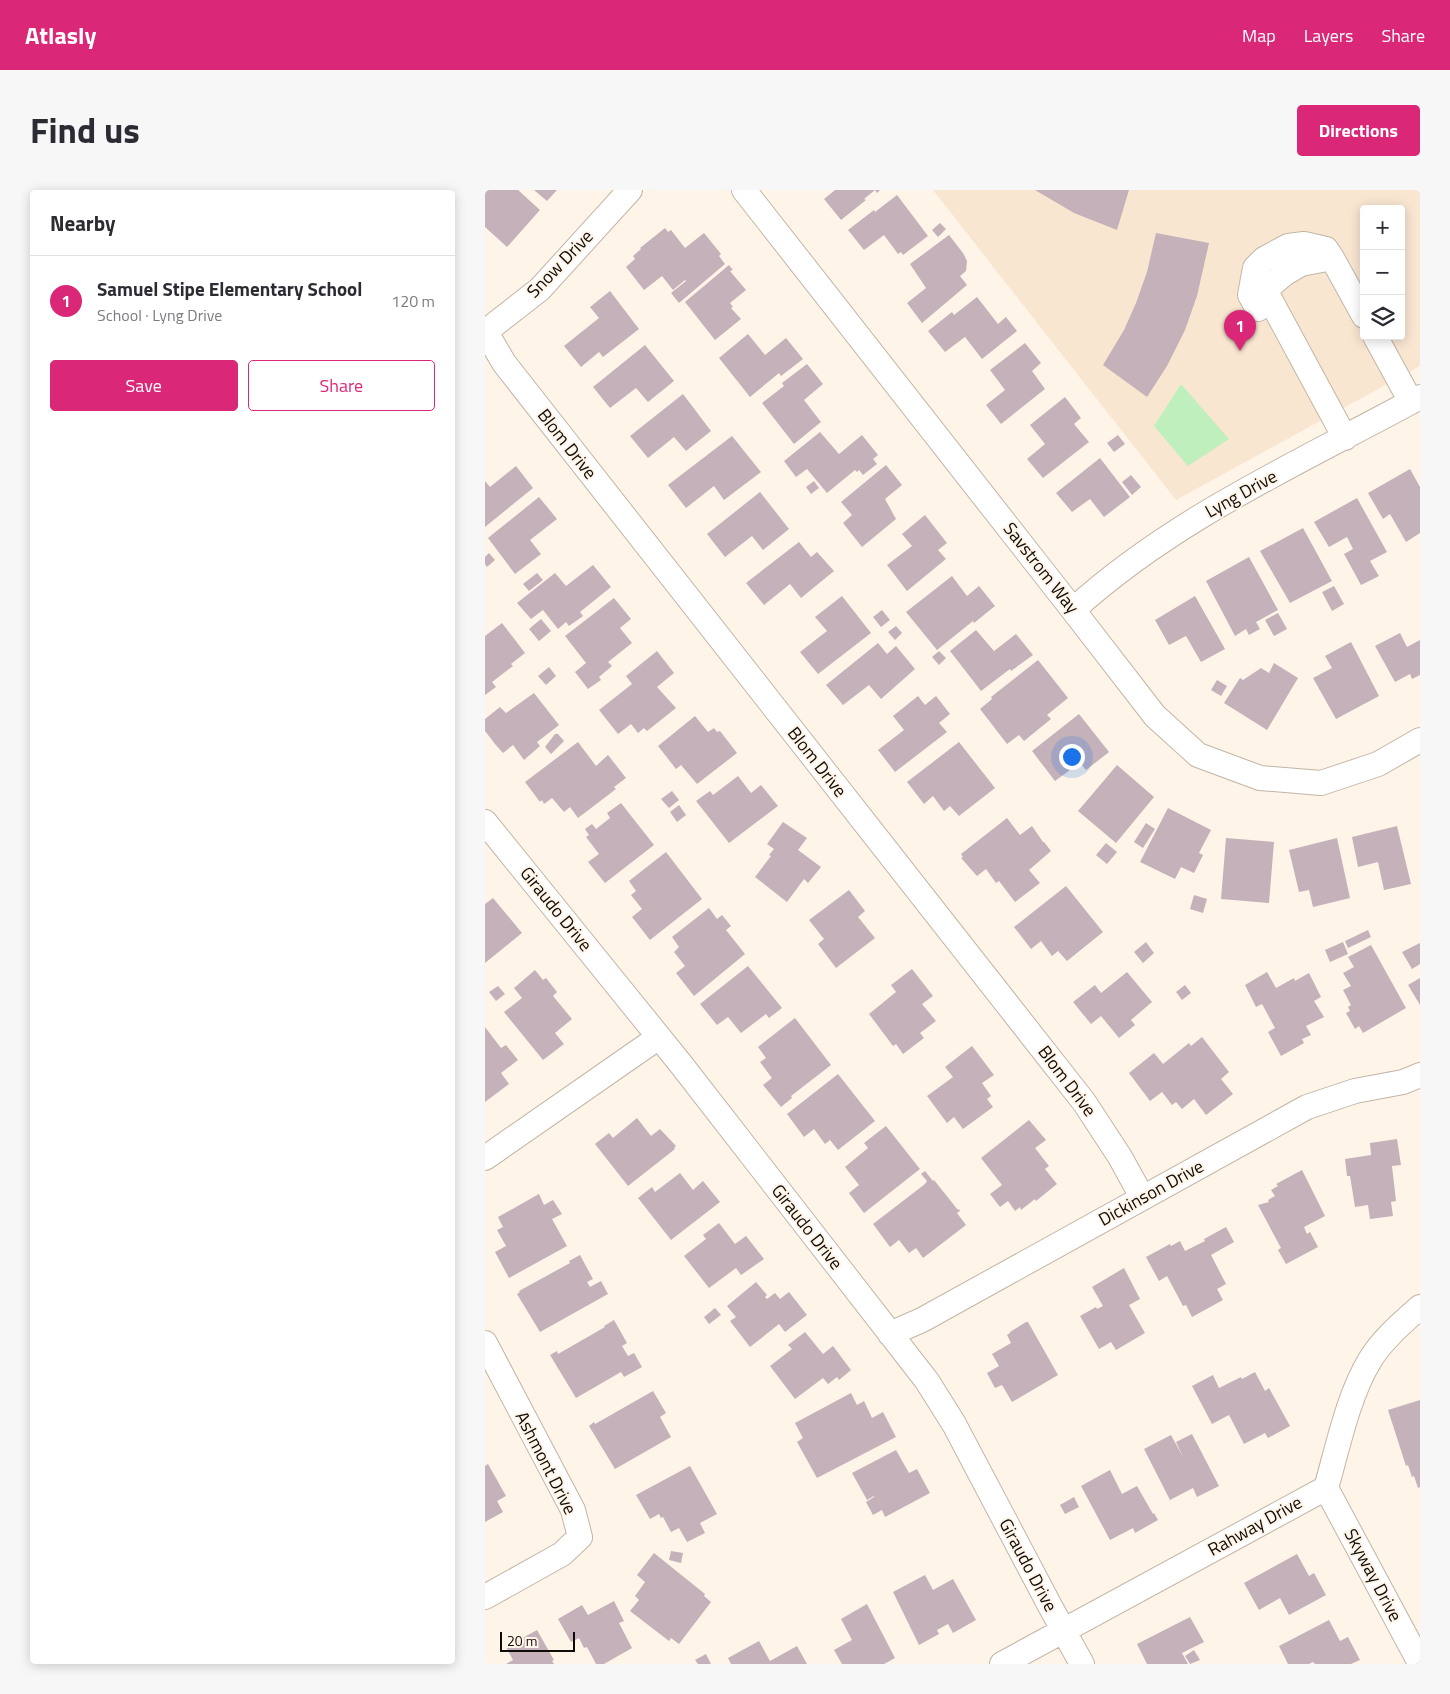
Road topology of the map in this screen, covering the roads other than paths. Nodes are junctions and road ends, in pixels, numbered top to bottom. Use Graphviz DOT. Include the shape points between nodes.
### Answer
graph roads {
  1 [pos="630,190"];
  2 [pos="744,190"];
  3 [pos="1360,309"];
  4 [pos="485,332"];
  5 [pos="1378,340"];
  6 [pos="1416,400"];
  7 [pos="1338,441"];
  8 [pos="1073,610"];
  9 [pos="1420,740"];
  10 [pos="485,822"];
  11 [pos="659,1037"];
  12 [pos="1420,1076"];
  13 [pos="485,1158"];
  14 [pos="1142,1197"];
  15 [pos="1420,1307"];
  16 [pos="890,1334"];
  17 [pos="485,1343"];
  18 [pos="1326,1488"];
  19 [pos="485,1597"];
  20 [pos="1063,1630"];
  21 [pos="1420,1663"];
  22 [pos="1002,1664"];
  23 [pos="1082,1664"];
  1 -- 4 [label="street, Snow Drive" via="540,289"];
  2 -- 8 [label="street, Savstrom Way"];
  3 -- 7 [label="street" via="1326,249 1304,244 1288,246 1255,268 1250,296"];
  4 -- 14 [label="street, Blom Drive" via="503,363 1084,1102 1120,1156"];
  5 -- 6 [label="street"];
  6 -- 7 [label="street, Lyng Drive"];
  7 -- 8 [label="street, Lyng Drive" via="1211,509 1154,545"];
  8 -- 9 [label="street, Savstrom Way" via="1155,716 1198,755 1260,778 1321,783 1378,764"];
  10 -- 11 [label="street, Giraudo Drive"];
  11 -- 13 [label="street"];
  11 -- 16 [label="street, Giraudo Drive"];
  12 -- 14 [label="street, Dickinson Drive" via="1355,1091 1307,1107"];
  14 -- 16 [label="street, Dickinson Drive" via="923,1320"];
  15 -- 18 [label="street" via="1371,1359 1356,1386"];
  16 -- 20 [label="street, Giraudo Drive" via="927,1381 954,1424"];
  17 -- 19 [label="street, Ashmont Drive" via="573,1510 580,1537 562,1554"];
  18 -- 20 [label="street, Rahway Drive"];
  18 -- 21 [label="street, Skyway Drive"];
  20 -- 22 [label="street, Rahway Drive"];
  20 -- 23 [label="street, Giraudo Drive"];
}
